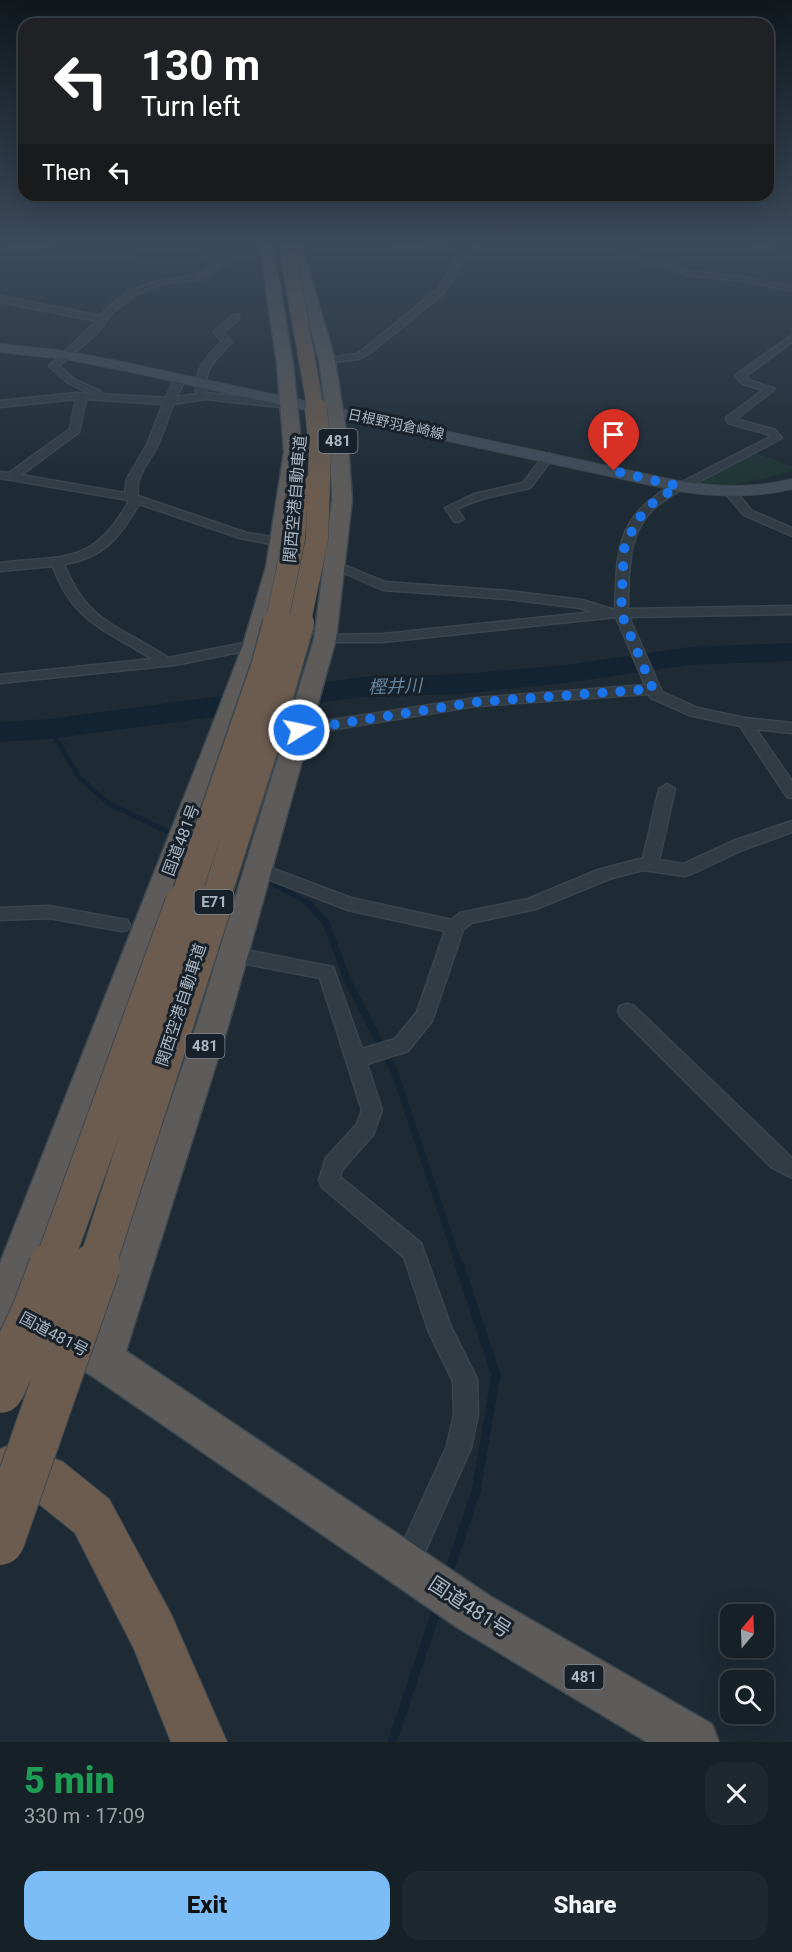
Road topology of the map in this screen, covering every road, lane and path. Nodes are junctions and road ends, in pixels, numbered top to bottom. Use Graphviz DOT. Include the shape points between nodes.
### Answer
graph roads {
  1 [pos="97,327"];
  2 [pos="224,327"];
  3 [pos="282,327"];
  4 [pos="286,327"];
  5 [pos="296,327"];
  6 [pos="318,327"];
  7 [pos="397,327"];
  8 [pos="792,338"];
  9 [pos="0,348"];
  10 [pos="65,355"];
  11 [pos="327,361"];
  12 [pos="182,378"];
  13 [pos="71,381"];
  14 [pos="201,390"];
  15 [pos="83,396"];
  16 [pos="106,398"];
  17 [pos="39,399"];
  18 [pos="171,400"];
  19 [pos="288,403"];
  20 [pos="0,404"];
  21 [pos="333,412"];
  22 [pos="549,456"];
  23 [pos="5,476"];
  24 [pos="792,484"];
  25 [pos="681,486"];
  26 [pos="731,494"];
  27 [pos="132,498"];
  28 [pos="458,519"];
  29 [pos="792,532"];
  30 [pos="281,542"];
  31 [pos="57,561"];
  32 [pos="334,566"];
  33 [pos="0,567"];
  34 [pos="792,610"];
  35 [pos="616,613"];
  36 [pos="325,639"];
  37 [pos="255,645"];
  38 [pos="165,662"];
  39 [pos="0,679"];
  40 [pos="653,689"];
  41 [pos="745,723"];
  42 [pos="792,728"];
  43 [pos="299,730"];
  44 [pos="667,789"];
  45 [pos="792,793"];
  46 [pos="792,826"];
  47 [pos="650,865"];
  48 [pos="258,869"];
  49 [pos="0,914"];
  50 [pos="121,925"];
  51 [pos="455,927"];
  52 [pos="250,958"];
  53 [pos="627,1011"];
  54 [pos="356,1059"];
  55 [pos="792,1169"];
  56 [pos="1,1307"];
  57 [pos="104,1360"];
  58 [pos="0,1389"];
  59 [pos="0,1469"];
  60 [pos="0,1541"];
  61 [pos="406,1565"];
  62 [pos="199,1742"];
  63 [pos="694,1742"];
  1 -- 10 [label="street"];
  2 -- 14 [label="street" via="218,332 226,342 200,373"];
  3 -- 19 [label="highway, 国道481号 / 481"];
  4 -- 58 [label="highway, 関西空港自動車道 / E71, bridge" via="302,408 294,538 265,667 151,997 37,1309"];
  5 -- 60 [label="highway, 関西空港自動車道 / E71, bridge" via="314,389 320,450 317,539 299,626 265,745 85,1301"];
  6 -- 11 [label="highway, 国道481号 / 481"];
  7 -- 11 [label="street" via="359,356"];
  8 -- 25 [label="street" via="740,376 746,382 770,389 731,418 771,432 777,438"];
  9 -- 10 [label="main road, 日根野羽倉崎線"];
  10 -- 12 [label="main road, 日根野羽倉崎線"];
  10 -- 13 [label="street" via="54,366"];
  11 -- 21 [label="highway, 国道481号 / 481"];
  12 -- 14 [label="main road, 日根野羽倉崎線"];
  12 -- 18 [label="street"];
  13 -- 16 [label="street"];
  13 -- 17 [label="street"];
  14 -- 18 [label="street"];
  14 -- 19 [label="main road, 日根野羽倉崎線"];
  15 -- 16 [label="street"];
  15 -- 17 [label="street"];
  15 -- 23 [label="street" via="75,430"];
  16 -- 18 [label="street"];
  17 -- 20 [label="street"];
  18 -- 27 [label="street" via="132,480"];
  19 -- 21 [label="main road, 日根野羽倉崎線"];
  19 -- 30 [label="highway, 国道481号 / 481" via="293,452"];
  21 -- 22 [label="main road, 日根野羽倉崎線"];
  21 -- 32 [label="highway, 国道481号 / 481" via="342,500"];
  22 -- 25 [label="main road, 日根野羽倉崎線"];
  22 -- 28 [label="street" via="526,486 477,495 451,508"];
  23 -- 27 [label="street"];
  24 -- 26 [label="main road, 日根野羽倉崎線"];
  25 -- 26 [label="main road, 日根野羽倉崎線"];
  25 -- 35 [label="street" via="650,505 636,522 624,549"];
  26 -- 29 [label="street" via="748,513"];
  27 -- 30 [label="street" via="259,540"];
  27 -- 31 [label="street" via="134,503 105,543 81,557"];
  30 -- 37 [label="highway, 国道481号 / 481"];
  31 -- 33 [label="street"];
  31 -- 38 [label="street" via="75,602"];
  32 -- 35 [label="street" via="384,586 508,595 582,604"];
  32 -- 36 [label="highway, 国道481号 / 481"];
  34 -- 35 [label="street"];
  35 -- 36 [label="street" via="383,638"];
  35 -- 40 [label="street"];
  36 -- 43 [label="highway, 国道481号 / 481"];
  37 -- 38 [label="street"];
  37 -- 56 [label="highway, 国道481号 / 481"];
  38 -- 39 [label="street"];
  40 -- 41 [label="street" via="656,695 694,712"];
  40 -- 43 [label="street" via="477,702"];
  41 -- 42 [label="street"];
  41 -- 45 [label="street"];
  43 -- 48 [label="highway, 国道481号 / 481"];
  44 -- 47 [label="street"];
  46 -- 47 [label="street" via="685,870"];
  47 -- 51 [label="street" via="603,874 530,905 466,918"];
  48 -- 51 [label="street" via="348,904"];
  48 -- 57 [label="highway, 国道481号 / 481" via="213,1023"];
  49 -- 50 [label="street" via="50,912"];
  51 -- 54 [label="street" via="425,1016 401,1045"];
  52 -- 54 [label="street" via="327,972"];
  53 -- 55 [label="street" via="778,1160"];
  54 -- 61 [label="street" via="372,1110 366,1129 333,1165 328,1180 413,1250 441,1332 465,1379 466,1414 459,1448"];
  56 -- 57 [label="highway, 国道481号 / 481"];
  57 -- 61 [label="highway, 国道481号 / 481"];
  59 -- 62 [label="highway" via="45,1479 92,1516 153,1632"];
  61 -- 63 [label="highway, 国道481号 / 481" via="474,1612"];
}
